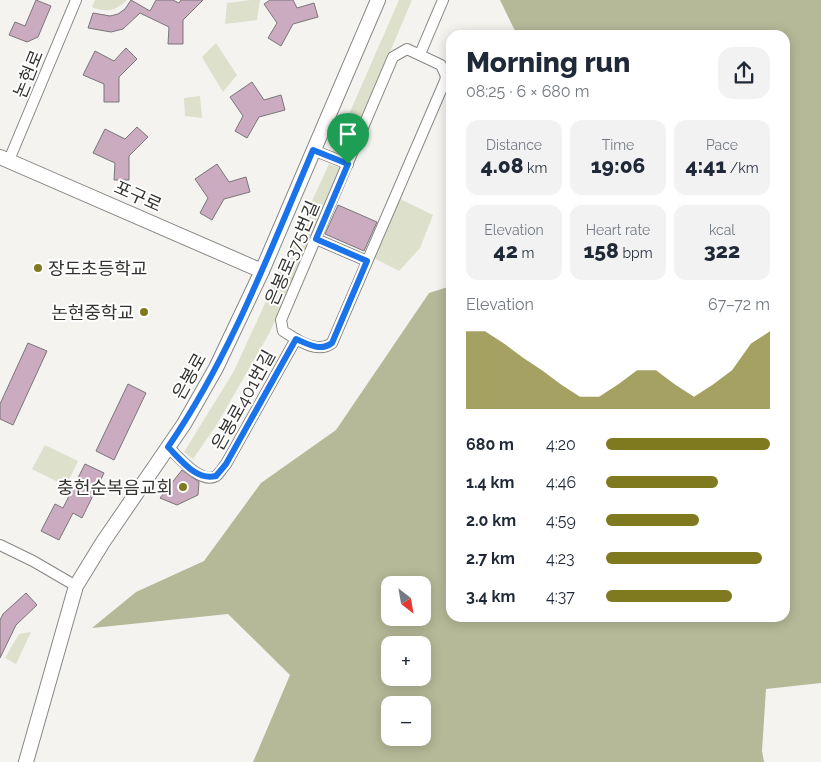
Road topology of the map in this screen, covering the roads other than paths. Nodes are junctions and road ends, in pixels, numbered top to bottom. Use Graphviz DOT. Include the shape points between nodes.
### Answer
graph roads {
  1 [pos="76,0"];
  2 [pos="378,0"];
  3 [pos="443,0"];
  4 [pos="420,54"];
  5 [pos="313,150"];
  6 [pos="5,159"];
  7 [pos="348,164"];
  8 [pos="316,239"];
  9 [pos="367,261"];
  10 [pos="262,271"];
  11 [pos="296,339"];
  12 [pos="168,447"];
  13 [pos="0,545"];
  14 [pos="76,586"];
  15 [pos="26,762"];
  1 -- 6 [label="street, 논현로"];
  2 -- 5 [label="main road, 은봉로"];
  3 -- 4 [label="street"];
  4 -- 7 [label="street, 은봉로375번길" via="407,50 394,57"];
  4 -- 9 [label="street, 은봉로375번길" via="441,65 445,81"];
  5 -- 7 [label="street"];
  5 -- 10 [label="main road, 은봉로"];
  6 -- 10 [label="main road, 포구로"];
  7 -- 8 [label="street, 은봉로375번길"];
  8 -- 9 [label="street"];
  8 -- 11 [label="street, 은봉로375번길" via="281,320 283,331"];
  9 -- 11 [label="street, 은봉로375번길" via="332,343 316,348"];
  10 -- 12 [label="main road, 은봉로" via="216,368"];
  11 -- 12 [label="street, 은봉로401번길" via="226,464 216,476 209,478 197,474"];
  12 -- 14 [label="main road, 은봉로"];
  13 -- 14 [label="street"];
  14 -- 15 [label="main road, 은봉로"];
}
